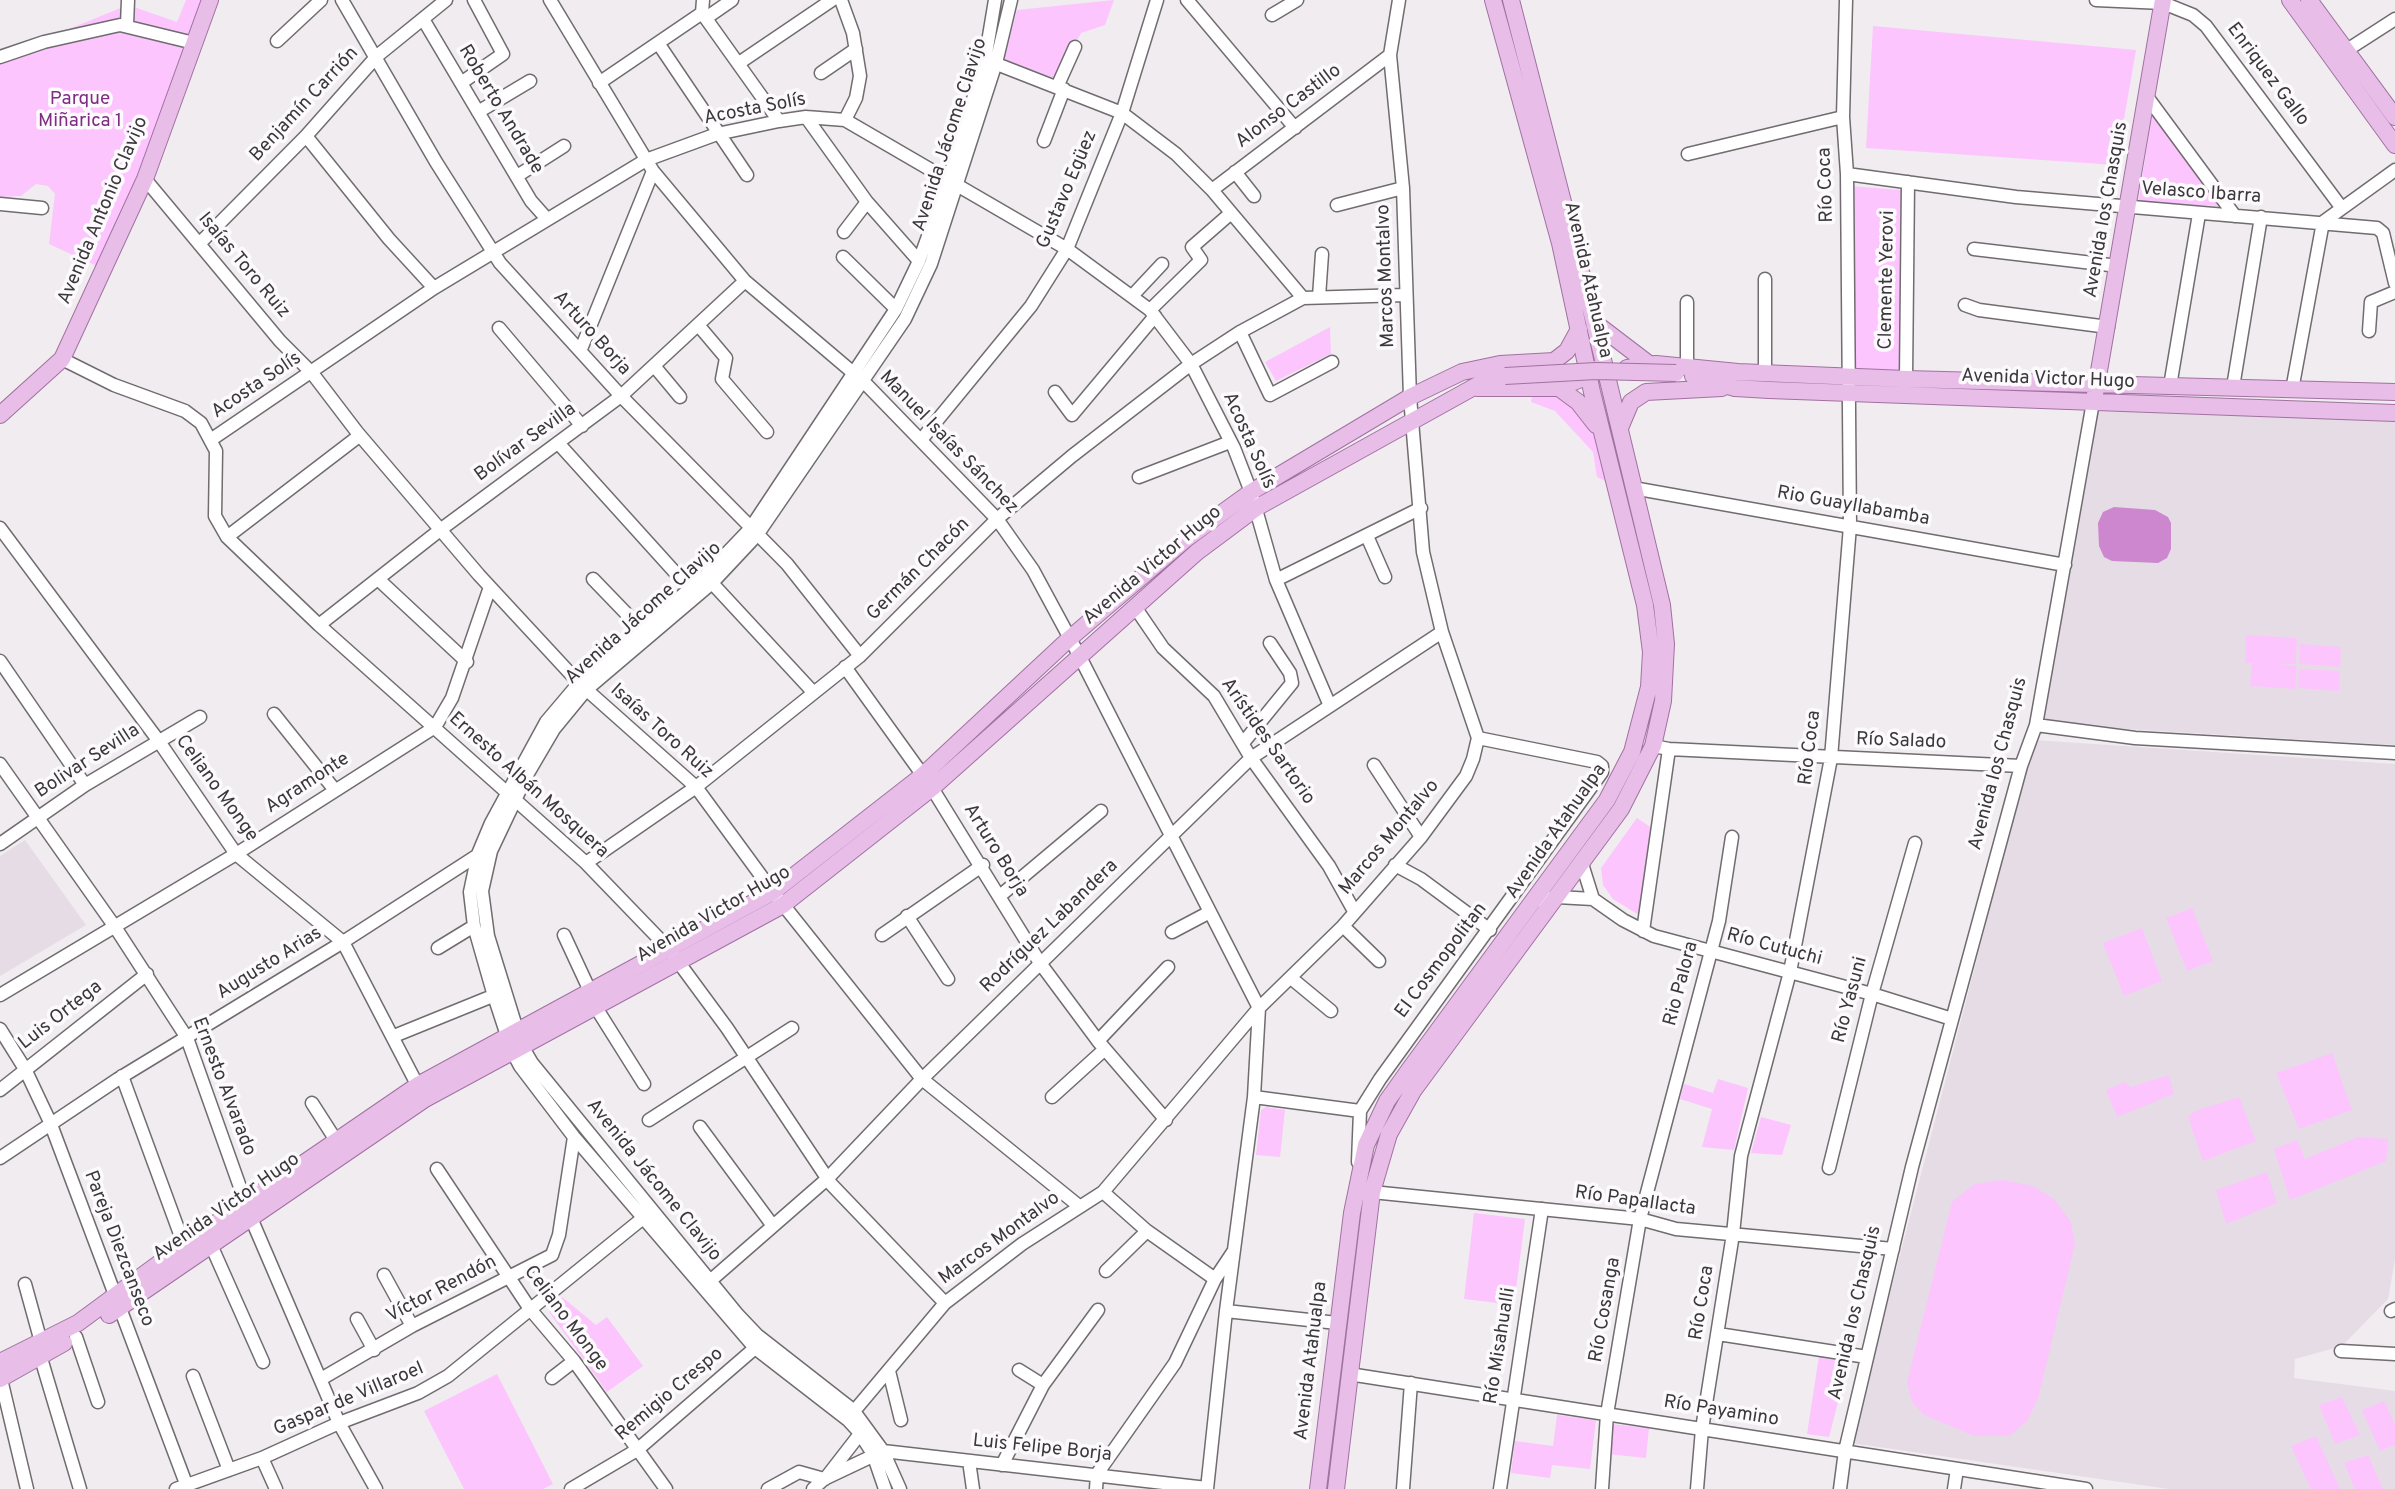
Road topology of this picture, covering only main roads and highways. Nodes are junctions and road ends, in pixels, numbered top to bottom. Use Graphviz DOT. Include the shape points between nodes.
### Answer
graph roads {
  1 [pos="210,0"];
  2 [pos="1493,0"];
  3 [pos="1511,0"];
  4 [pos="2290,0"];
  5 [pos="2309,0"];
  6 [pos="2163,1"];
  7 [pos="2389,98"];
  8 [pos="2395,117"];
  9 [pos="2395,145"];
  10 [pos="1587,326"];
  11 [pos="1554,360"];
  12 [pos="1653,364"];
  13 [pos="1603,369"];
  14 [pos="1681,370"];
  15 [pos="1499,376"];
  16 [pos="1588,376"];
  17 [pos="1735,380"];
  18 [pos="1443,383"];
  19 [pos="2096,385"];
  20 [pos="1477,388"];
  21 [pos="1554,388"];
  22 [pos="1663,390"];
  23 [pos="1592,392"];
  24 [pos="2395,392"];
  25 [pos="2093,402"];
  26 [pos="2395,414"];
  27 [pos="0,415"];
  28 [pos="1620,428"];
  29 [pos="1602,434"];
  30 [pos="928,782"];
  31 [pos="421,1092"];
  32 [pos="118,1302"];
  33 [pos="41,1349"];
  34 [pos="0,1373"];
  35 [pos="1318,1489"];
  36 [pos="1336,1489"];
  1 -- 27 [label="main road, Avenida Antonio Clavijo" via="145,179 62,359"];
  2 -- 10 [label="main road, Avenida Atahualpa"];
  3 -- 10 [label="main road, Avenida Atahualpa"];
  4 -- 9 [label="main road"];
  5 -- 7 [label="main road"];
  6 -- 19 [label="main road, Avenida los Chasquis"];
  7 -- 8 [label="main road"];
  10 -- 11 [label="main road"];
  10 -- 12 [label="main road"];
  10 -- 13 [label="main road, Avenida Atahualpa"];
  10 -- 16 [label="main road, Avenida Atahualpa"];
  11 -- 18 [label="main road, Avenida Victor Hugo" via="1477,367"];
  11 -- 21 [label="main road" via="1559,377"];
  12 -- 13 [label="main road, Avenida Victor Hugo"];
  12 -- 14 [label="main road, Avenida Victor Hugo"];
  12 -- 22 [label="main road" via="1654,381"];
  13 -- 16 [label="main road"];
  13 -- 23 [label="main road"];
  13 -- 28 [label="main road, Avenida Atahualpa"];
  14 -- 15 [label="main road, Avenida Victor Hugo, bridge"];
  14 -- 17 [label="main road, Avenida Victor Hugo"];
  14 -- 17 [label="main road, Avenida Victor Hugo"];
  15 -- 18 [label="main road, Avenida Victor Hugo"];
  15 -- 20 [label="main road, Avenida Victor Hugo"];
  16 -- 21 [label="main road, Avenida Victor Hugo"];
  16 -- 23 [label="main road, Avenida Atahualpa"];
  17 -- 19 [label="main road, Avenida Victor Hugo" via="1765,372"];
  17 -- 22 [label="main road"];
  17 -- 25 [label="main road, Avenida Victor Hugo" via="1849,394"];
  18 -- 30 [label="main road, Avenida Victor Hugo" via="1410,397 1251,492 1186,539 1069,639"];
  19 -- 24 [label="main road, Avenida Victor Hugo"];
  19 -- 25 [label="main road, Avenida los Chasquis"];
  20 -- 21 [label="main road, Avenida Victor Hugo"];
  20 -- 30 [label="main road, Avenida Victor Hugo" via="1452,397 1256,508 1197,552 1080,657"];
  21 -- 29 [label="main road" via="1578,402"];
  22 -- 28 [label="main road" via="1646,392 1631,402"];
  23 -- 29 [label="main road, Avenida Atahualpa"];
  25 -- 26 [label="main road, Avenida Victor Hugo"];
  28 -- 36 [label="main road, Avenida Atahualpa" via="1662,605 1666,644 1661,748 1582,864 1399,1112 1372,1192"];
  29 -- 35 [label="main road, Avenida Atahualpa" via="1645,605 1651,652 1648,687 1626,770 1387,1101 1366,1145 1337,1323"];
  30 -- 31 [label="main road, Avenida Victor Hugo" via="778,899"];
  31 -- 32 [label="main road, Avenida Victor Hugo" via="251,1218"];
  31 -- 32 [label="main road, Avenida Victor Hugo" via="246,1202 184,1245"];
  32 -- 33 [label="main road, Avenida Victor Hugo"];
  32 -- 33 [label="main road, Avenida Victor Hugo" via="76,1337"];
  33 -- 34 [label="main road, Avenida Victor Hugo"];
}
